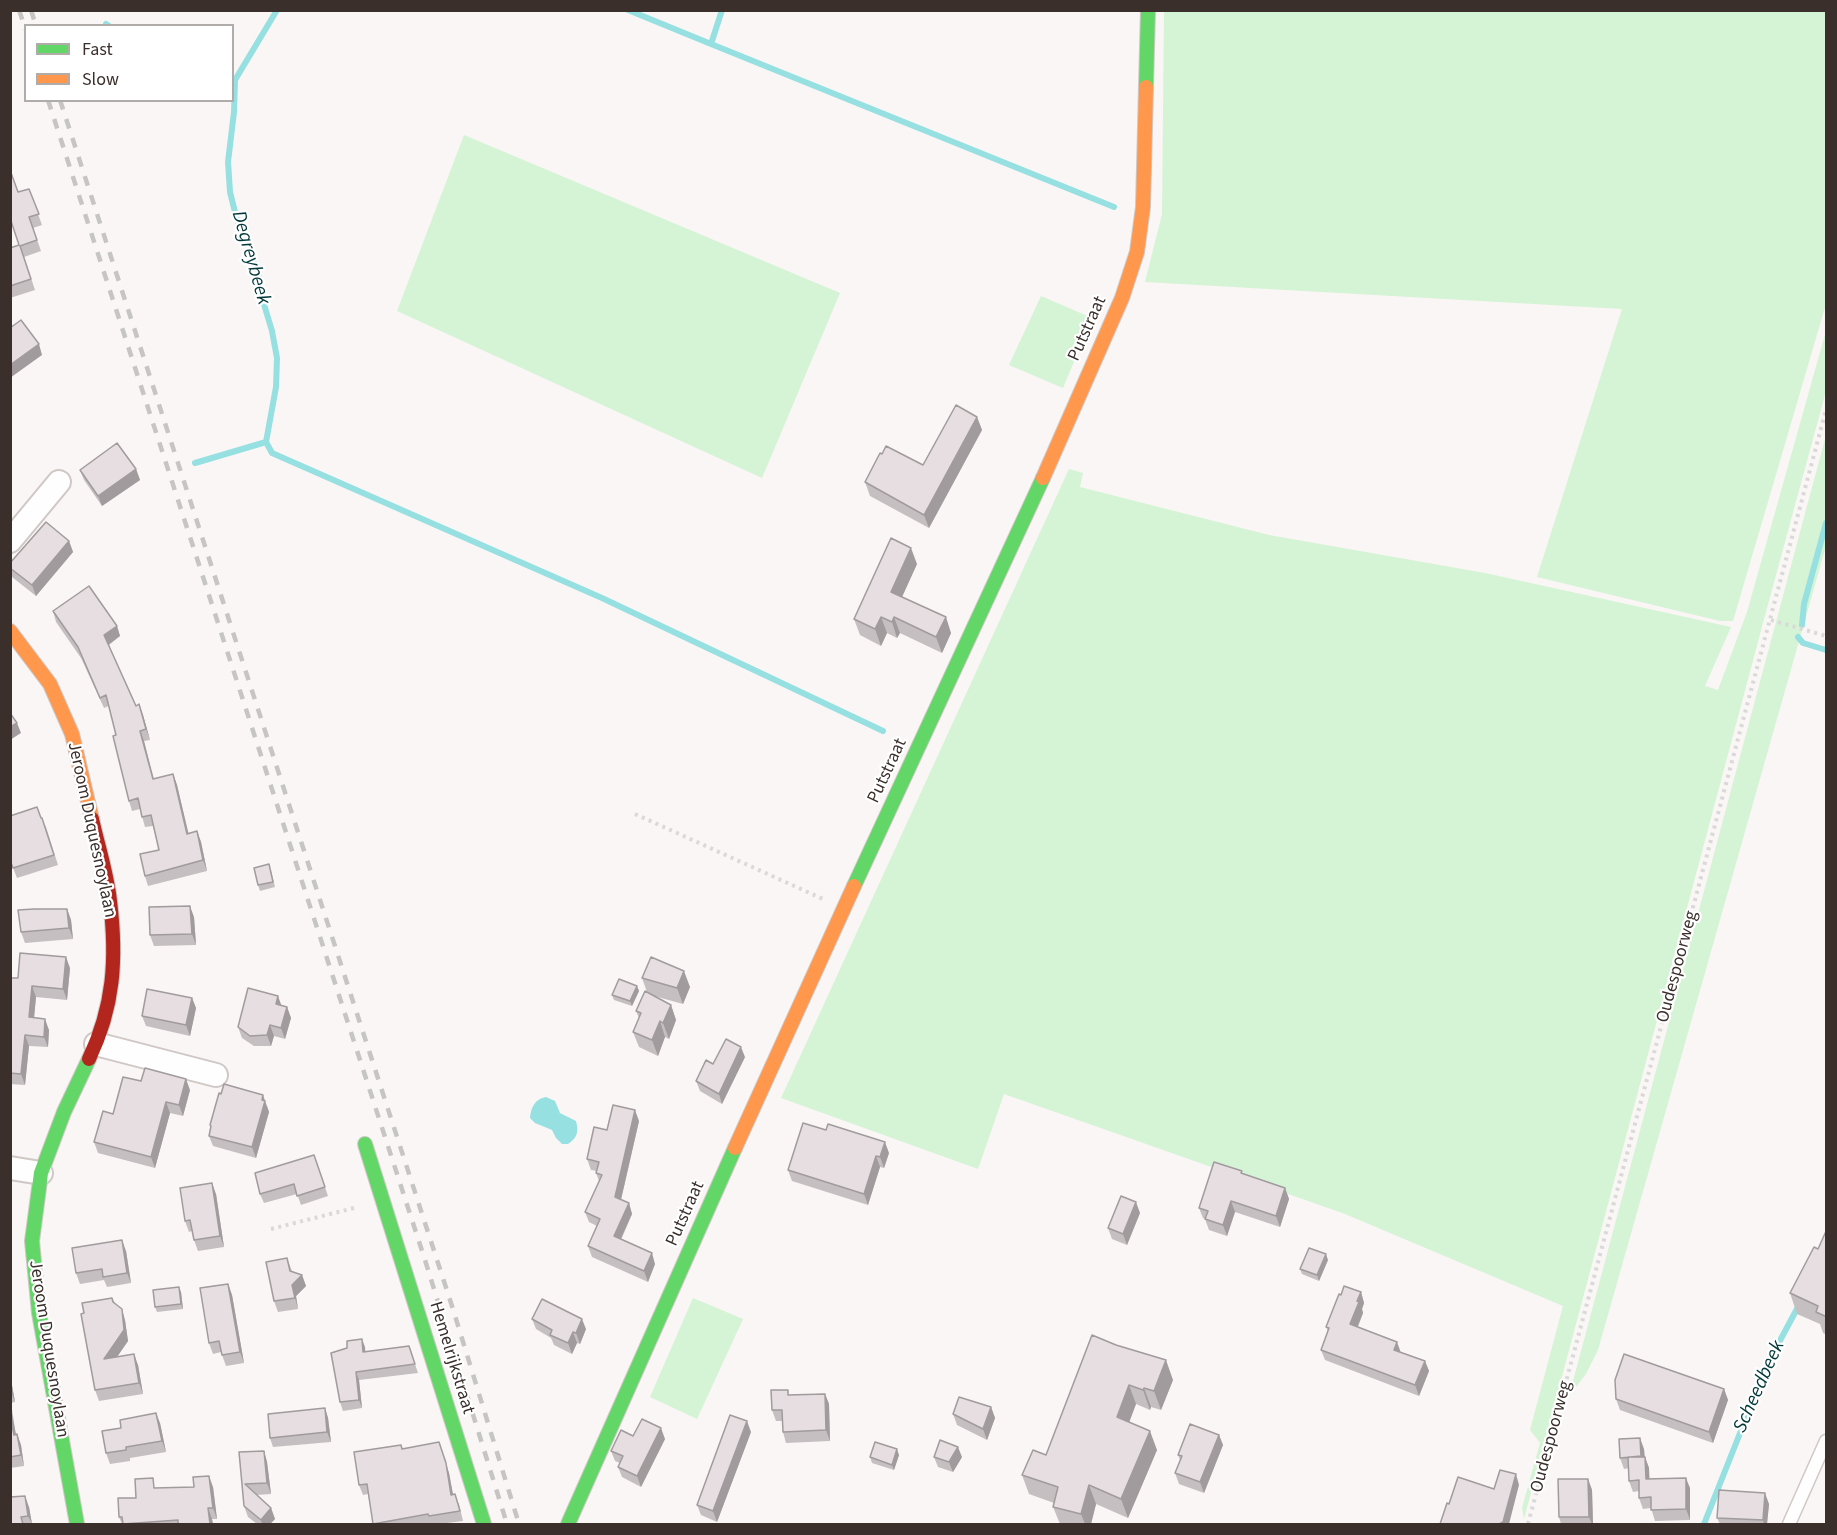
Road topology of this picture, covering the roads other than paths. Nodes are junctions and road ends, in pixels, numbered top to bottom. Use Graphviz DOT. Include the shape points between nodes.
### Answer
graph roads {
  1 [pos="1148,10"];
  2 [pos="59,482"];
  3 [pos="10,541"];
  4 [pos="10,631"];
  5 [pos="96,1044"];
  6 [pos="216,1076"];
  7 [pos="365,1144"];
  8 [pos="10,1168"];
  9 [pos="41,1173"];
  10 [pos="1827,1441"];
  11 [pos="77,1524"];
  12 [pos="484,1524"];
  13 [pos="568,1524"];
  14 [pos="1789,1524"];
  1 -- 13 [label="street, Putstraat" via="1143,207 1137,252 1122,298 1032,502 786,1032"];
  2 -- 3 [label="street"];
  4 -- 5 [label="street, Jeroom Duquesnoylaan" via="50,684 72,735 110,899 114,956 111,996"];
  5 -- 6 [label="street"];
  5 -- 9 [label="street, Jeroom Duquesnoylaan"];
  7 -- 12 [label="street, Hemelrijkstraat"];
  8 -- 9 [label="street"];
  9 -- 11 [label="street, Jeroom Duquesnoylaan" via="32,1241 38,1304"];
  10 -- 14 [label="lane"];
}
